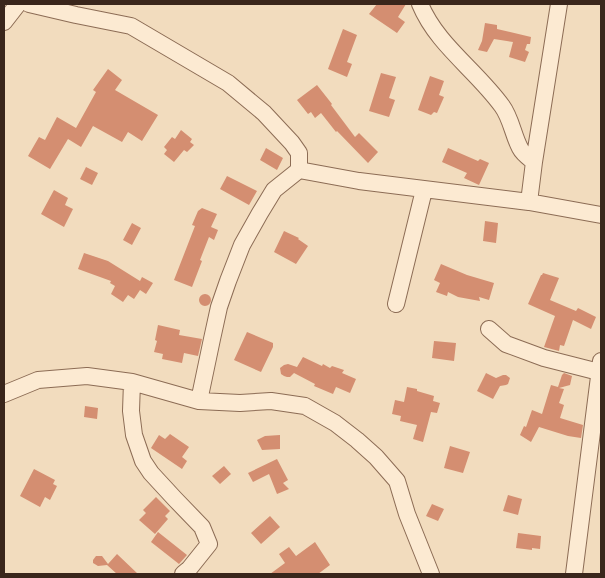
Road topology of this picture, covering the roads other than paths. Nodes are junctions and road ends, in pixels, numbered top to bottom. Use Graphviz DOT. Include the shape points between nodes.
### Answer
graph roads {
  1 [pos="18,4"];
  2 [pos="29,4"];
  3 [pos="420,4"];
  4 [pos="559,4"];
  5 [pos="4,22"];
  6 [pos="534,162"];
  7 [pos="300,170"];
  8 [pos="424,190"];
  9 [pos="529,202"];
  10 [pos="601,215"];
  11 [pos="396,304"];
  12 [pos="489,329"];
  13 [pos="600,374"];
  14 [pos="132,382"];
  15 [pos="4,394"];
  16 [pos="199,401"];
  17 [pos="183,574"];
  18 [pos="431,574"];
  19 [pos="574,574"];
  1 -- 5 [label="street"];
  2 -- 7 [label="street" via="131,26 228,83 264,113 292,143 299,152"];
  3 -- 6 [label="street" via="435,32 503,107 520,149"];
  4 -- 6 [label="street"];
  6 -- 9 [label="street"];
  7 -- 8 [label="street"];
  7 -- 16 [label="street" via="274,190 242,245 219,307"];
  8 -- 9 [label="street"];
  8 -- 11 [label="street"];
  9 -- 10 [label="street"];
  12 -- 13 [label="street" via="506,344"];
  13 -- 19 [label="street"];
  14 -- 15 [label="street" via="87,376 38,380"];
  14 -- 16 [label="street"];
  14 -- 17 [label="street" via="134,435 143,461 202,527 208,544"];
  16 -- 18 [label="street" via="271,401 304,406 336,423 376,457 397,481"];
}
